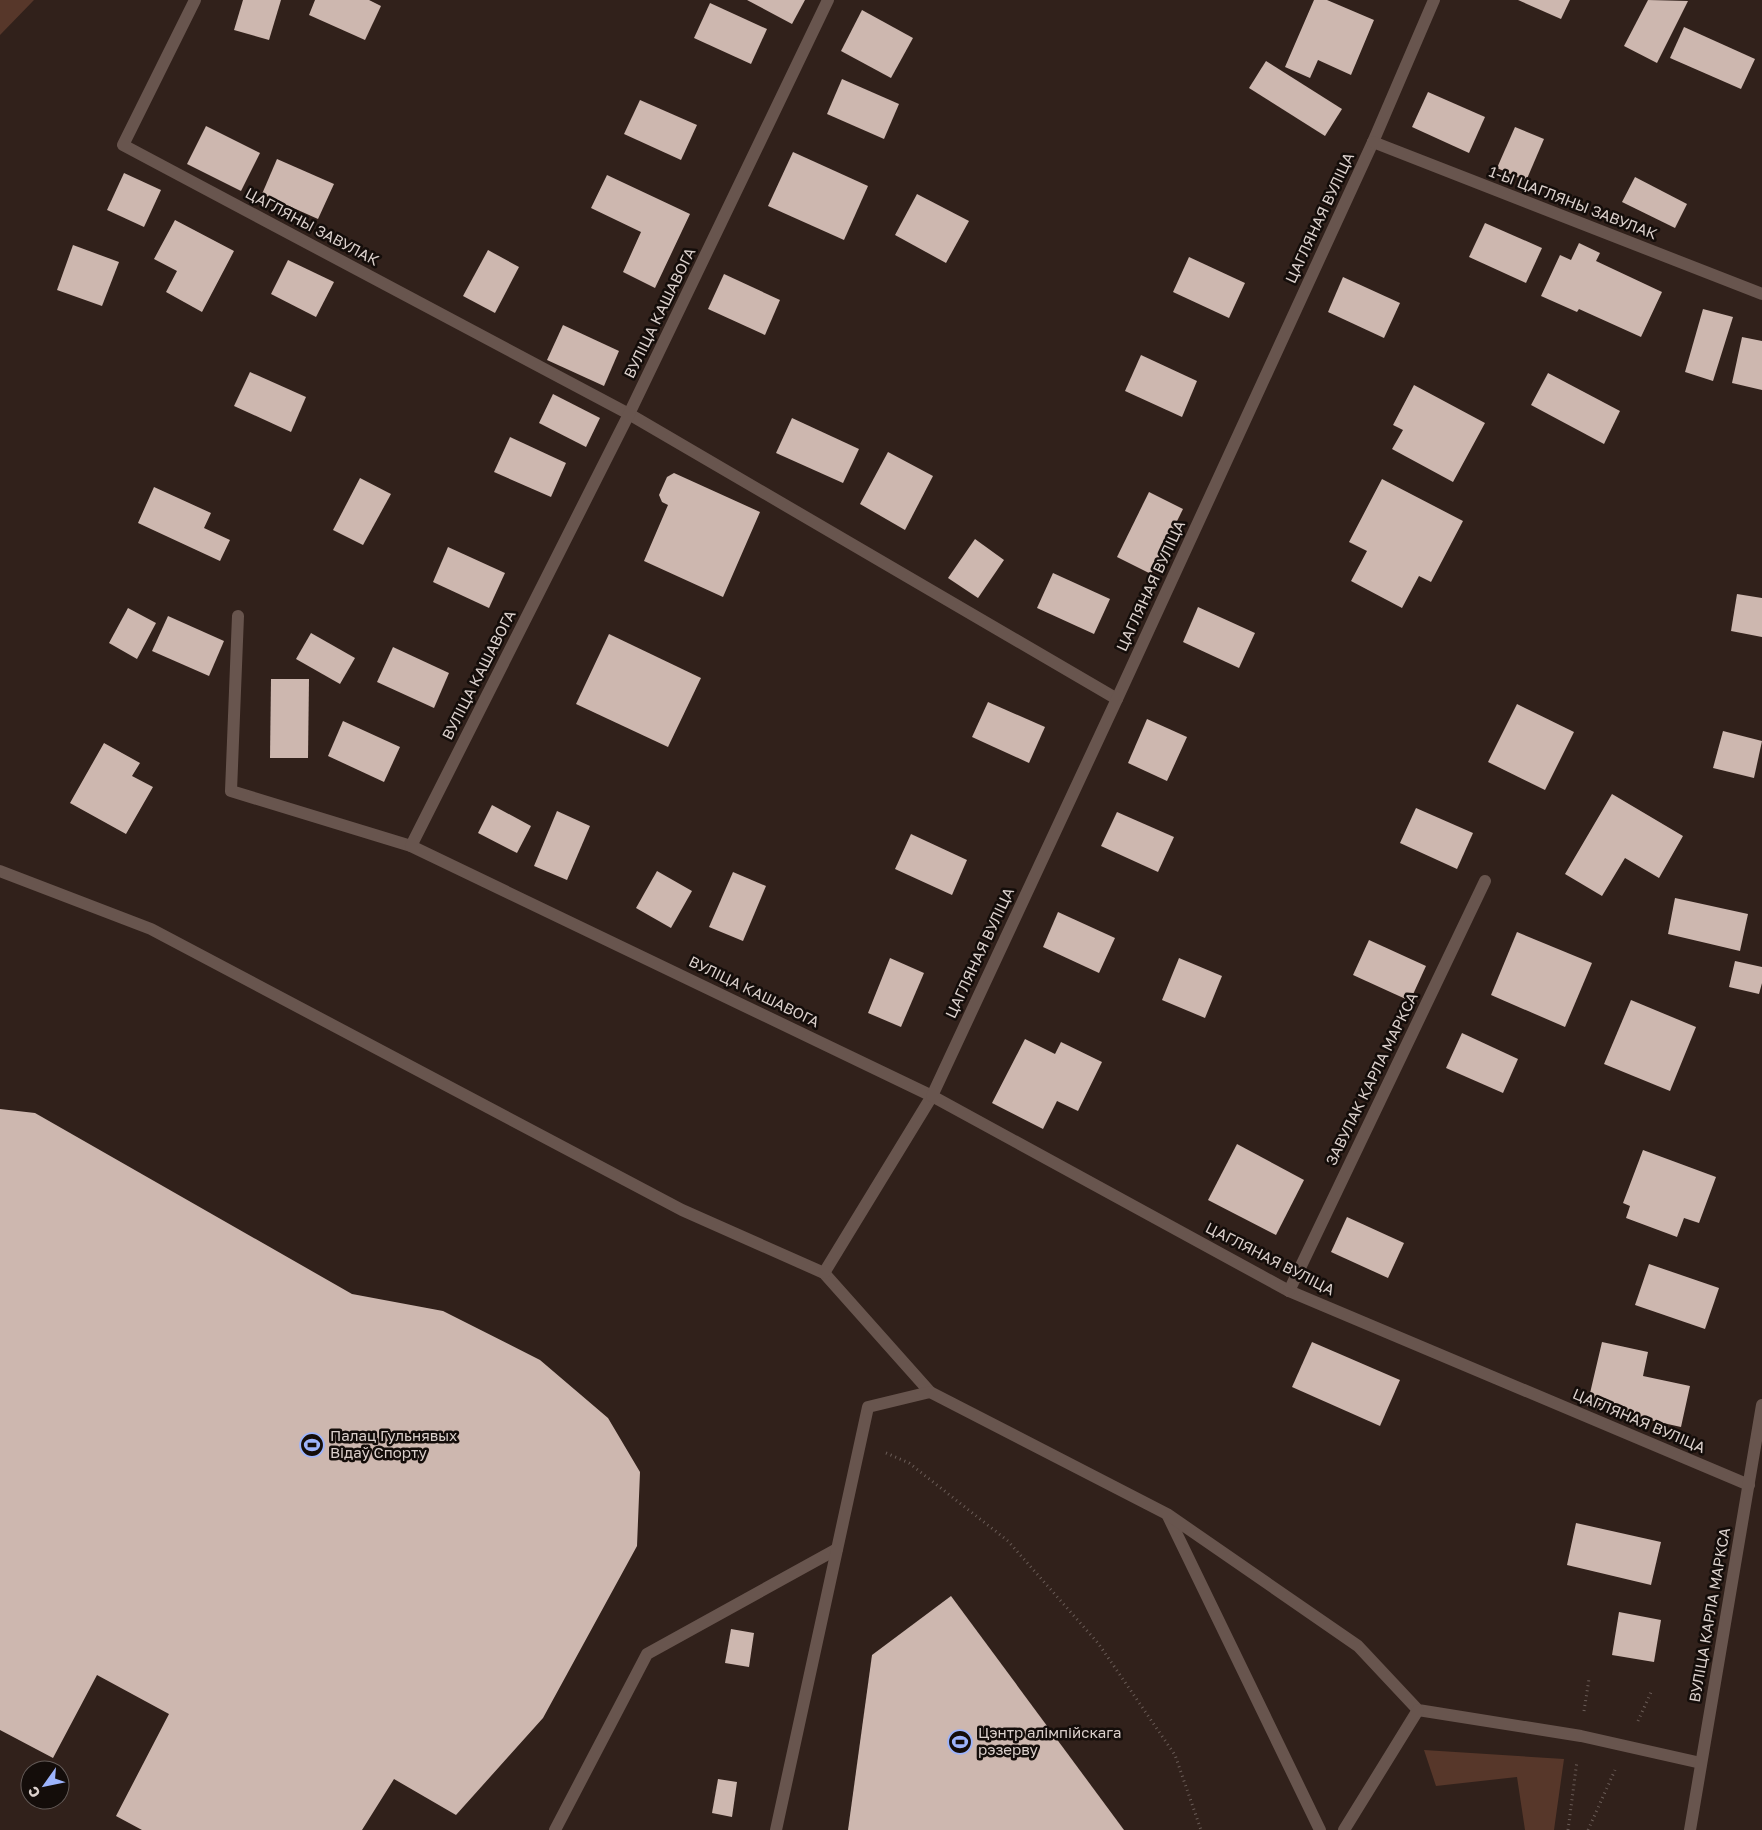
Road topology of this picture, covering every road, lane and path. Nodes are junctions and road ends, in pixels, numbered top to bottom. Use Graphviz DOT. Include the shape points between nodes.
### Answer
graph roads {
  1 [pos="195,0"];
  2 [pos="828,0"];
  3 [pos="1434,0"];
  4 [pos="1373,142"];
  5 [pos="1762,294"];
  6 [pos="629,414"];
  7 [pos="238,616"];
  8 [pos="1117,698"];
  9 [pos="411,846"];
  10 [pos="0,871"];
  11 [pos="1485,881"];
  12 [pos="932,1096"];
  13 [pos="824,1274"];
  14 [pos="1289,1291"];
  15 [pos="930,1392"];
  16 [pos="1762,1405"];
  17 [pos="860,1442"];
  18 [pos="1749,1485"];
  19 [pos="1167,1514"];
  20 [pos="837,1549"];
  21 [pos="1418,1710"];
  22 [pos="1701,1763"];
  23 [pos="555,1830"];
  24 [pos="776,1830"];
  25 [pos="1201,1830"];
  26 [pos="1320,1830"];
  27 [pos="1344,1830"];
  28 [pos="1690,1830"];
  1 -- 6 [label="street, ЦАГЛЯНЫ ЗАВУЛАК" via="123,145"];
  2 -- 6 [label="street, ВУЛІЦА КАШАВОГА"];
  3 -- 4 [label="street, ЦАГЛЯНАЯ ВУЛІЦА"];
  4 -- 5 [label="street, 1-Ы ЦАГЛЯНЫ ЗАВУЛАК"];
  4 -- 8 [label="street, ЦАГЛЯНАЯ ВУЛІЦА"];
  6 -- 8 [label="street"];
  6 -- 9 [label="street, ВУЛІЦА КАШАВОГА"];
  7 -- 9 [label="street" via="231,791"];
  8 -- 12 [label="street, ЦАГЛЯНАЯ ВУЛІЦА"];
  9 -- 12 [label="street, ВУЛІЦА КАШАВОГА"];
  10 -- 13 [label="street" via="151,929 682,1210"];
  11 -- 14 [label="street, ЗАВУЛАК КАРЛА МАРКСА"];
  12 -- 13 [label="street"];
  12 -- 14 [label="street, ЦАГЛЯНАЯ ВУЛІЦА"];
  13 -- 15 [label="street"];
  14 -- 18 [label="street, ЦАГЛЯНАЯ ВУЛІЦА"];
  15 -- 17 [label="street" via="868,1408"];
  15 -- 19 [label="street"];
  16 -- 18 [label="street, ВУЛІЦА КАРЛА МАРКСА"];
  17 -- 20 [label="street"];
  17 -- 25 [label="path" via="909,1463 1008,1541 1098,1643 1175,1755"];
  18 -- 22 [label="street, ВУЛІЦА КАРЛА МАРКСА"];
  19 -- 21 [label="street" via="1358,1646"];
  19 -- 26 [label="street"];
  20 -- 23 [label="street" via="647,1654"];
  20 -- 24 [label="street"];
  21 -- 22 [label="street" via="1581,1736"];
  21 -- 27 [label="street"];
  22 -- 28 [label="street, ВУЛІЦА КАРЛА МАРКСА"];
}
